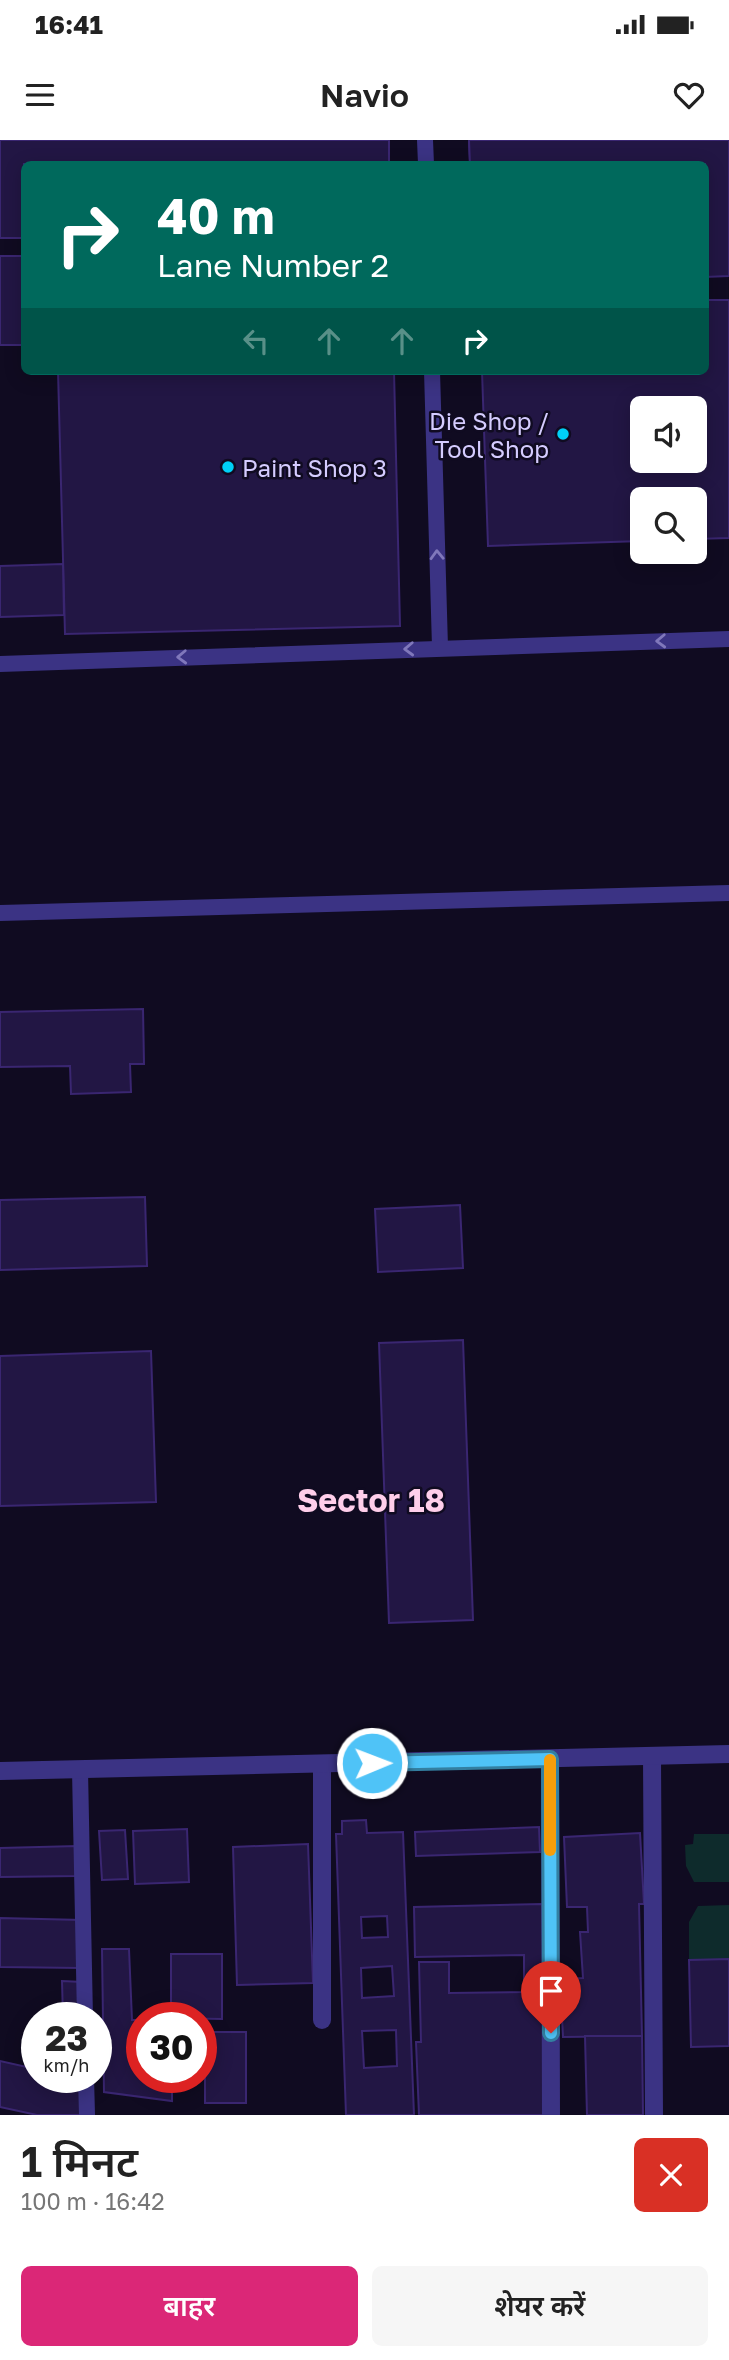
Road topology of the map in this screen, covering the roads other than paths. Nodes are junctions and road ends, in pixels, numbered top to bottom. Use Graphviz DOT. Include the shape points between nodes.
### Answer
graph roads {
  1 [pos="425,140"];
  2 [pos="426,161"];
  3 [pos="432,375"];
  4 [pos="729,639"];
  5 [pos="440,647"];
  6 [pos="0,664"];
  7 [pos="729,893"];
  8 [pos="0,914"];
  9 [pos="729,1754"];
  10 [pos="652,1756"];
  11 [pos="550,1759"];
  12 [pos="321,1764"];
  13 [pos="80,1770"];
  14 [pos="0,1771"];
  15 [pos="85,2002"];
  16 [pos="323,2020"];
  17 [pos="86,2093"];
  18 [pos="87,2115"];
  19 [pos="551,2115"];
  20 [pos="654,2115"];
  1 -- 2 [label="lane"];
  5 -- 3 [label="lane, one-way"];
  4 -- 5 [label="lane, one-way"];
  5 -- 6 [label="lane, one-way"];
  7 -- 8 [label="lane"];
  9 -- 10 [label="street"];
  10 -- 11 [label="street"];
  10 -- 20 [label="street"];
  11 -- 12 [label="street"];
  11 -- 19 [label="street"];
  12 -- 13 [label="street"];
  12 -- 16 [label="street"];
  13 -- 14 [label="street"];
  13 -- 15 [label="lane"];
  17 -- 18 [label="lane"];
}
